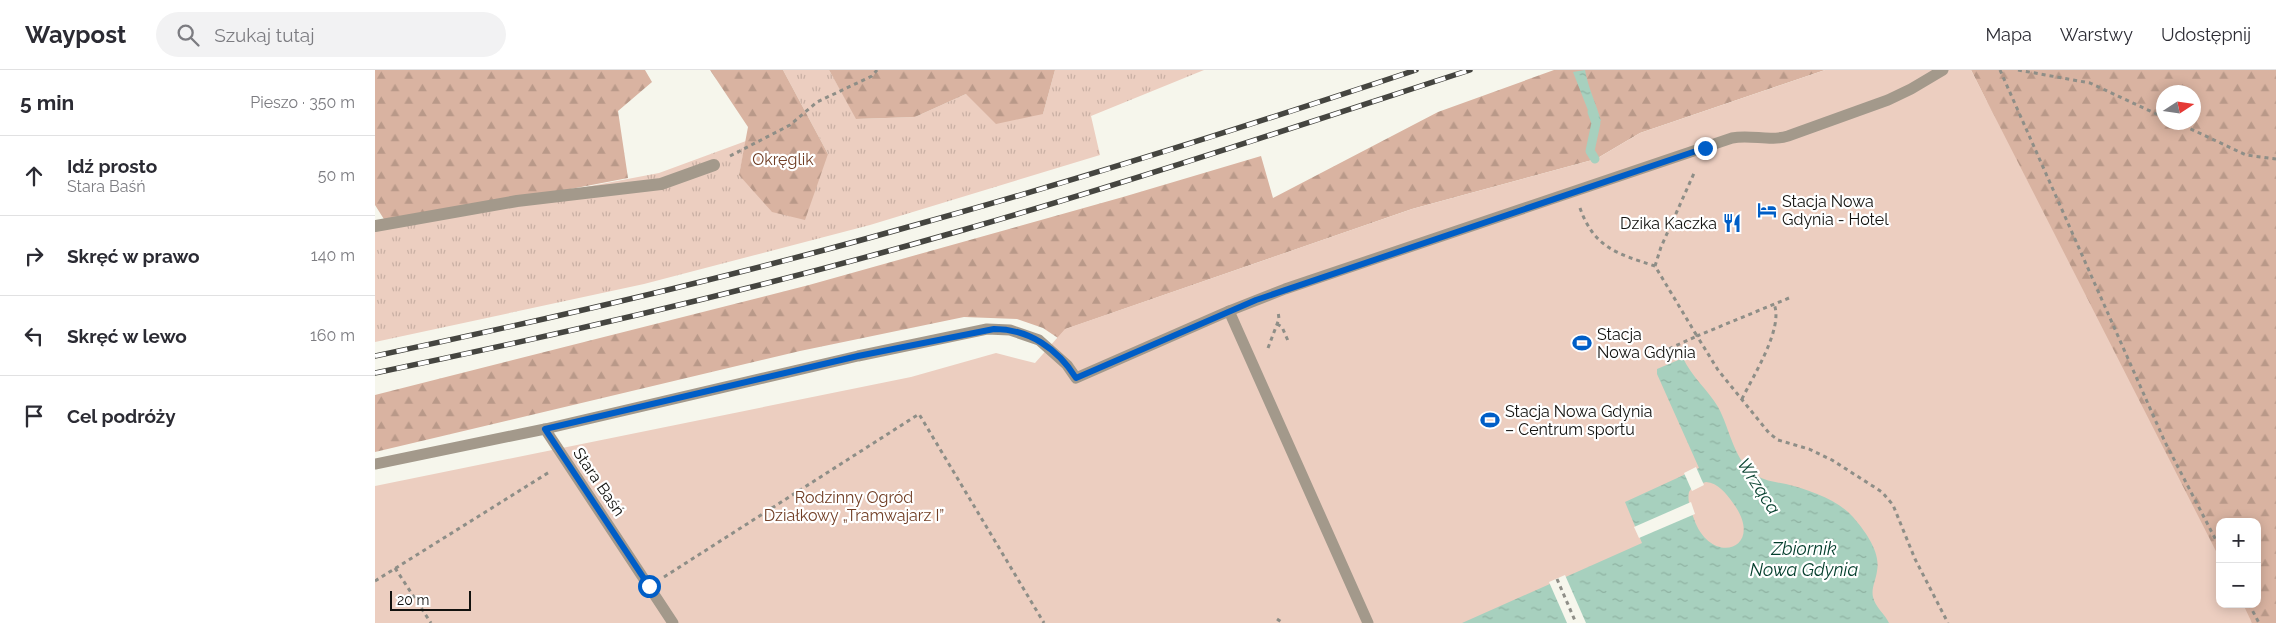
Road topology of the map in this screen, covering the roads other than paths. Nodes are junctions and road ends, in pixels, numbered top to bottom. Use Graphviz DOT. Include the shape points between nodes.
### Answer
graph roads {
  1 [pos="1943,70"];
  2 [pos="714,165"];
  3 [pos="375,226"];
  4 [pos="1229,311"];
  5 [pos="545,429"];
  6 [pos="375,464"];
  7 [pos="673,623"];
  8 [pos="1368,623"];
  1 -- 4 [label="lane" via="1888,100 1788,136 1739,137 1285,289"];
  2 -- 3 [label="street" via="661,184 517,201"];
  4 -- 5 [label="lane" via="1076,378 1067,365 1039,340 1015,331 994,329 858,356"];
  4 -- 8 [label="lane"];
  5 -- 6 [label="lane"];
  5 -- 7 [label="lane, Stara Baśń"];
}
